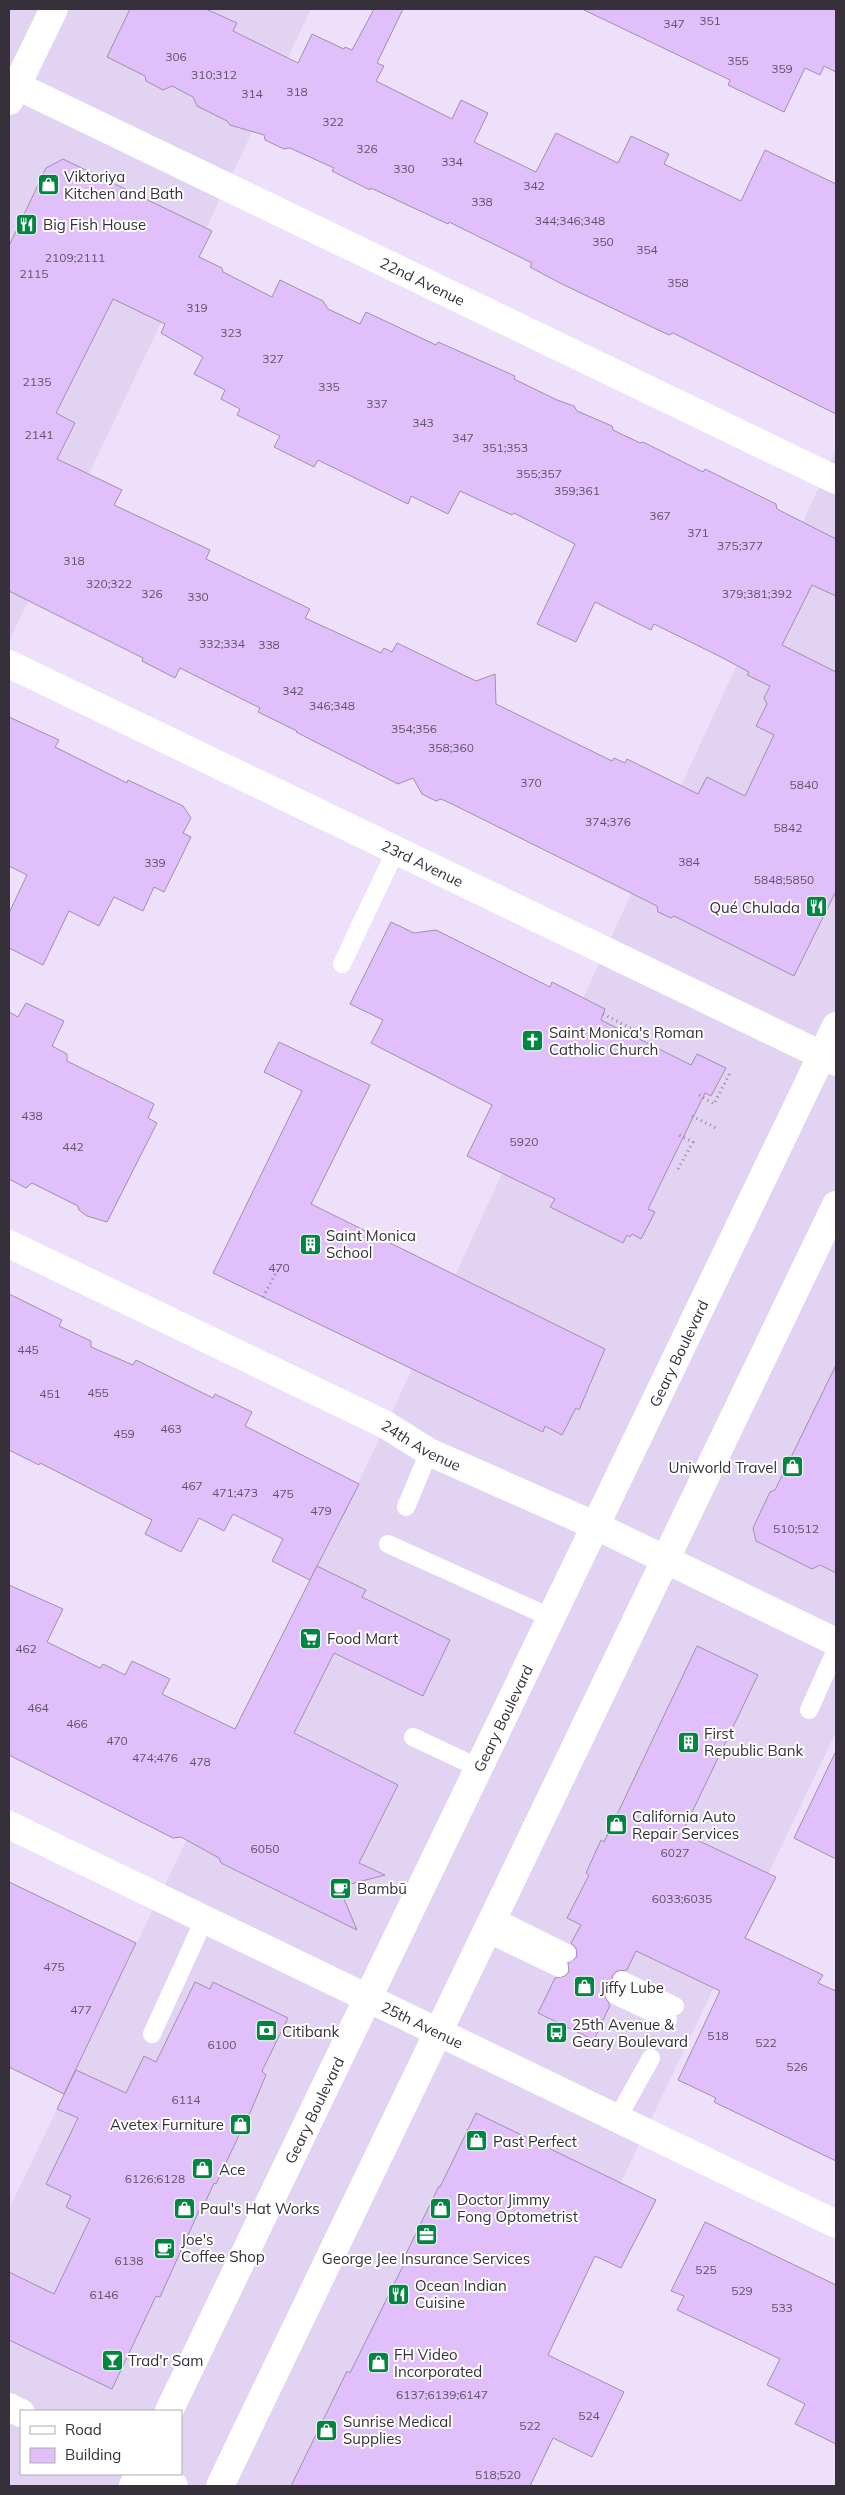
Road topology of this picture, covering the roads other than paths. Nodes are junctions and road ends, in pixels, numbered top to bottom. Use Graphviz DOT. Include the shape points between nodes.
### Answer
graph roads {
  1 [pos="54,9"];
  2 [pos="11,90"];
  3 [pos="836,480"];
  4 [pos="9,664"];
  5 [pos="396,850"];
  6 [pos="342,964"];
  7 [pos="836,1026"];
  8 [pos="829,1058"];
  9 [pos="836,1205"];
  10 [pos="9,1244"];
  11 [pos="429,1452"];
  12 [pos="406,1507"];
  13 [pos="596,1526"];
  14 [pos="388,1544"];
  15 [pos="666,1560"];
  16 [pos="552,1618"];
  17 [pos="836,1642"];
  18 [pos="836,1650"];
  19 [pos="809,1710"];
  20 [pos="413,1737"];
  21 [pos="479,1768"];
  22 [pos="9,1826"];
  23 [pos="204,1920"];
  24 [pos="490,1925"];
  25 [pos="563,1961"];
  26 [pos="618,1987"];
  27 [pos="368,1998"];
  28 [pos="671,2013"];
  29 [pos="438,2032"];
  30 [pos="152,2034"];
  31 [pos="651,2058"];
  32 [pos="617,2119"];
  33 [pos="836,2224"];
  34 [pos="169,2410"];
  35 [pos="150,2475"];
  36 [pos="174,2486"];
  37 [pos="220,2486"];
  1 -- 2 [label="main road"];
  2 -- 3 [label="main road, 22nd Avenue"];
  4 -- 5 [label="main road, 23rd Avenue"];
  5 -- 6 [label="lane"];
  5 -- 8 [label="main road, 23rd Avenue"];
  7 -- 8 [label="main road, Geary Boulevard"];
  8 -- 13 [label="main road, Geary Boulevard"];
  9 -- 15 [label="main road"];
  10 -- 11 [label="main road, 24th Avenue" via="386,1425"];
  11 -- 12 [label="lane"];
  11 -- 13 [label="main road, 24th Avenue"];
  13 -- 15 [label="main road, 24th Avenue"];
  13 -- 16 [label="main road, Geary Boulevard"];
  14 -- 16 [label="lane"];
  15 -- 17 [label="main road, 24th Avenue"];
  15 -- 24 [label="main road"];
  16 -- 21 [label="main road, Geary Boulevard"];
  18 -- 19 [label="lane"];
  20 -- 21 [label="lane"];
  21 -- 27 [label="main road, Geary Boulevard"];
  22 -- 23 [label="main road, 25th Avenue"];
  23 -- 27 [label="main road, 25th Avenue"];
  23 -- 30 [label="lane"];
  24 -- 25 [label="lane"];
  24 -- 29 [label="main road"];
  26 -- 28 [label="lane"];
  27 -- 29 [label="main road, 25th Avenue"];
  27 -- 34 [label="main road, Geary Boulevard"];
  29 -- 32 [label="main road, 25th Avenue"];
  29 -- 37 [label="main road"];
  31 -- 32 [label="lane"];
  32 -- 33 [label="main road, 25th Avenue"];
  35 -- 36 [label="main road"];
}
